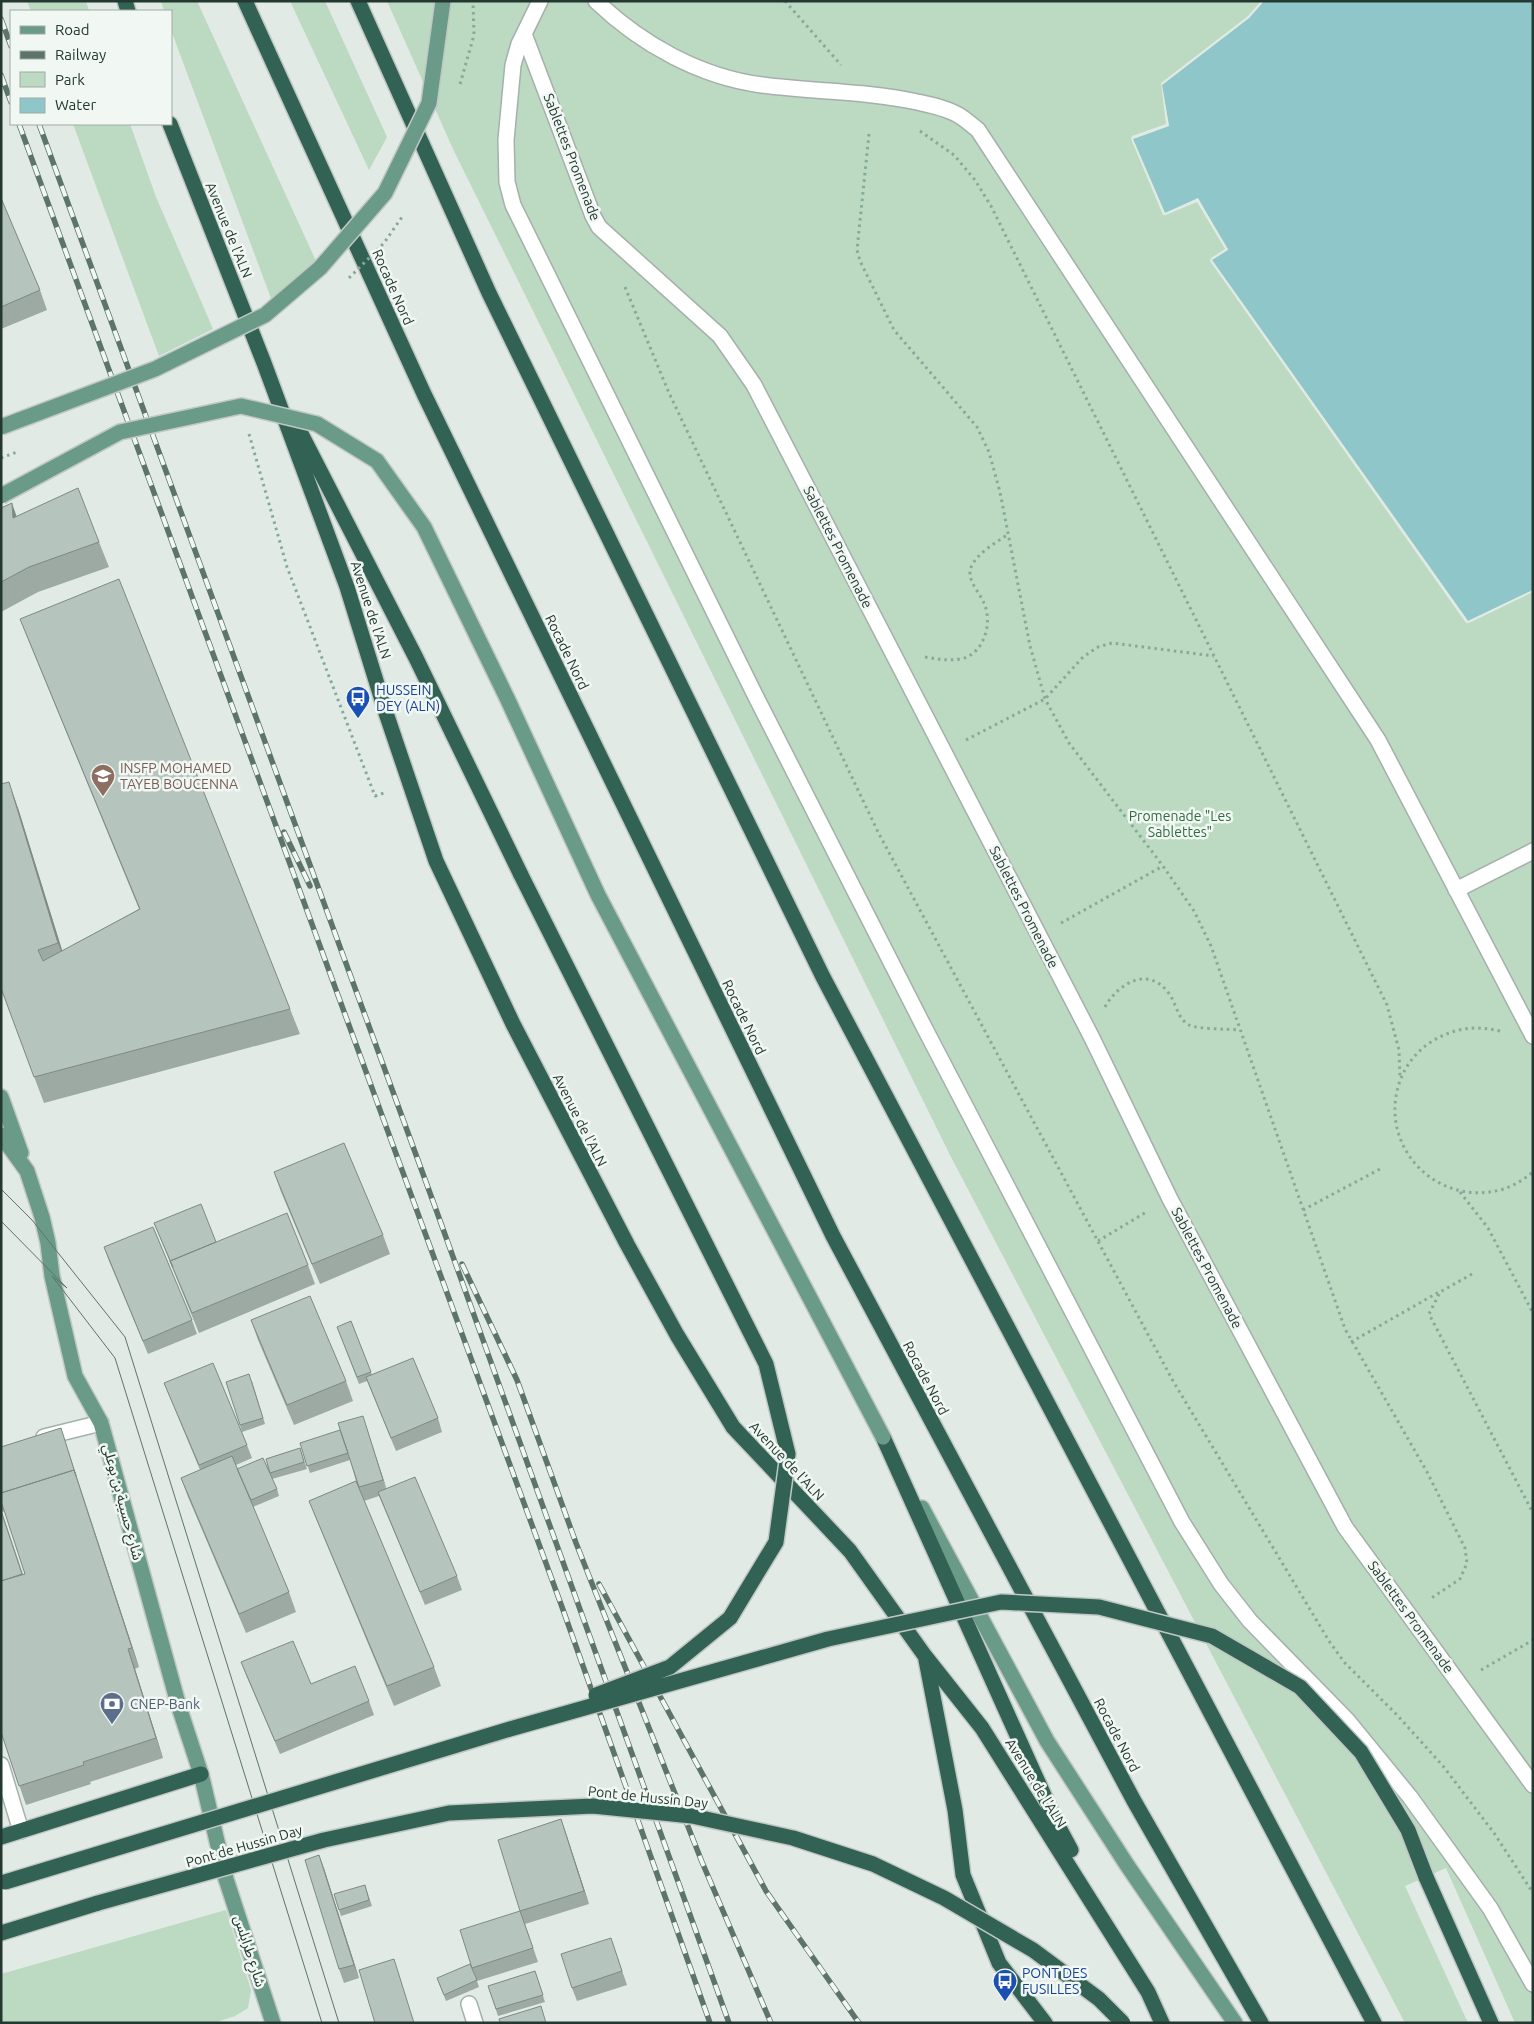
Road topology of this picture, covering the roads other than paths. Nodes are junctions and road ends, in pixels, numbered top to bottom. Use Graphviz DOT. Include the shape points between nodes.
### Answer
graph roads {
  1 [pos="245,1"];
  2 [pos="358,1"];
  3 [pos="443,1"];
  4 [pos="540,1"];
  5 [pos="596,1"];
  6 [pos="524,34"];
  7 [pos="170,125"];
  8 [pos="264,363"];
  9 [pos="1,426"];
  10 [pos="1,496"];
  11 [pos="1533,851"];
  12 [pos="1456,890"];
  13 [pos="1533,1036"];
  14 [pos="1,1097"];
  15 [pos="1,1134"];
  16 [pos="27,1171"];
  17 [pos="101,1423"];
  18 [pos="883,1437"];
  19 [pos="28,1441"];
  20 [pos="925,1656"];
  21 [pos="510,1728"];
  22 [pos="1,1765"];
  23 [pos="201,1774"];
  24 [pos="1533,1785"];
  25 [pos="21,1831"];
  26 [pos="1,1837"];
  27 [pos="226,1879"];
  28 [pos="3,1882"];
  29 [pos="1,1933"];
  30 [pos="1533,1984"];
  31 [pos="1148,1992"];
  32 [pos="469,2004"];
  33 [pos="269,2022"];
  34 [pos="475,2023"];
  35 [pos="1045,2023"];
  36 [pos="1123,2023"];
  37 [pos="1162,2023"];
  38 [pos="1235,2023"];
  39 [pos="1261,2023"];
  40 [pos="1374,2023"];
  41 [pos="1491,2023"];
  1 -- 39 [label="highway, Rocade Nord" via="424,394 833,1236 1134,1801"];
  2 -- 40 [label="highway" via="489,293 822,977"];
  3 -- 9 [label="main road, bridge" via="429,103 385,193 320,268 265,315 154,370"];
  4 -- 6 [label="street"];
  5 -- 12 [label="street" via="637,35 675,58 706,70 761,85 871,94 937,107 959,116 978,130 1378,740"];
  6 -- 24 [label="street, Sablettes Promenade" via="600,227 720,336 754,385 1092,1038 1170,1199 1345,1527"];
  6 -- 30 [label="street" via="513,65 506,140 507,182 513,205 924,1027 1202,1556 1250,1621 1347,1720 1399,1783 1486,1902"];
  7 -- 8 [label="highway, Avenue de l'ALN"];
  8 -- 20 [label="highway, Avenue de l'ALN" via="347,587 436,861 513,1024 627,1244 733,1427 850,1551"];
  8 -- 21 [label="highway, bridge" via="407,641 766,1364 788,1454 776,1542 730,1618 670,1667"];
  10 -- 18 [label="main road, bridge" via="120,432 241,406 317,424 376,461 424,526 598,895"];
  11 -- 12 [label="street"];
  12 -- 13 [label="street"];
  14 -- 16 [label="main road"];
  15 -- 16 [label="main road, شارع حسيبة بن بوعلي"];
  16 -- 17 [label="main road, شارع حسيبة بن بوعلي" via="48,1243 52,1276 75,1376"];
  17 -- 19 [label="street"];
  17 -- 23 [label="main road, شارع حسيبة بن بوعلي" via="178,1707"];
  18 -- 31 [label="highway" via="1056,1822"];
  18 -- 38 [label="main road" via="1047,1741"];
  20 -- 31 [label="highway, Avenue de l'ALN" via="982,1728"];
  20 -- 35 [label="highway" via="963,1875 999,1963"];
  21 -- 28 [label="highway, bridge"];
  21 -- 41 [label="highway, bridge" via="828,1639 1001,1602 1099,1607 1212,1636 1300,1687 1361,1752 1408,1830"];
  22 -- 25 [label="street"];
  23 -- 25 [label="highway"];
  23 -- 27 [label="main road, شارع حسيبة بن بوعلي"];
  25 -- 26 [label="highway"];
  27 -- 33 [label="main road, شارع طرابلس"];
  29 -- 36 [label="highway, Pont de Hussin Day, bridge" via="324,1840 449,1813 592,1806 692,1816 793,1838 882,1868 944,1898 1033,1950 1099,1999"];
  31 -- 37 [label="highway, Avenue de l'ALN"];
  32 -- 34 [label="street"];
}
